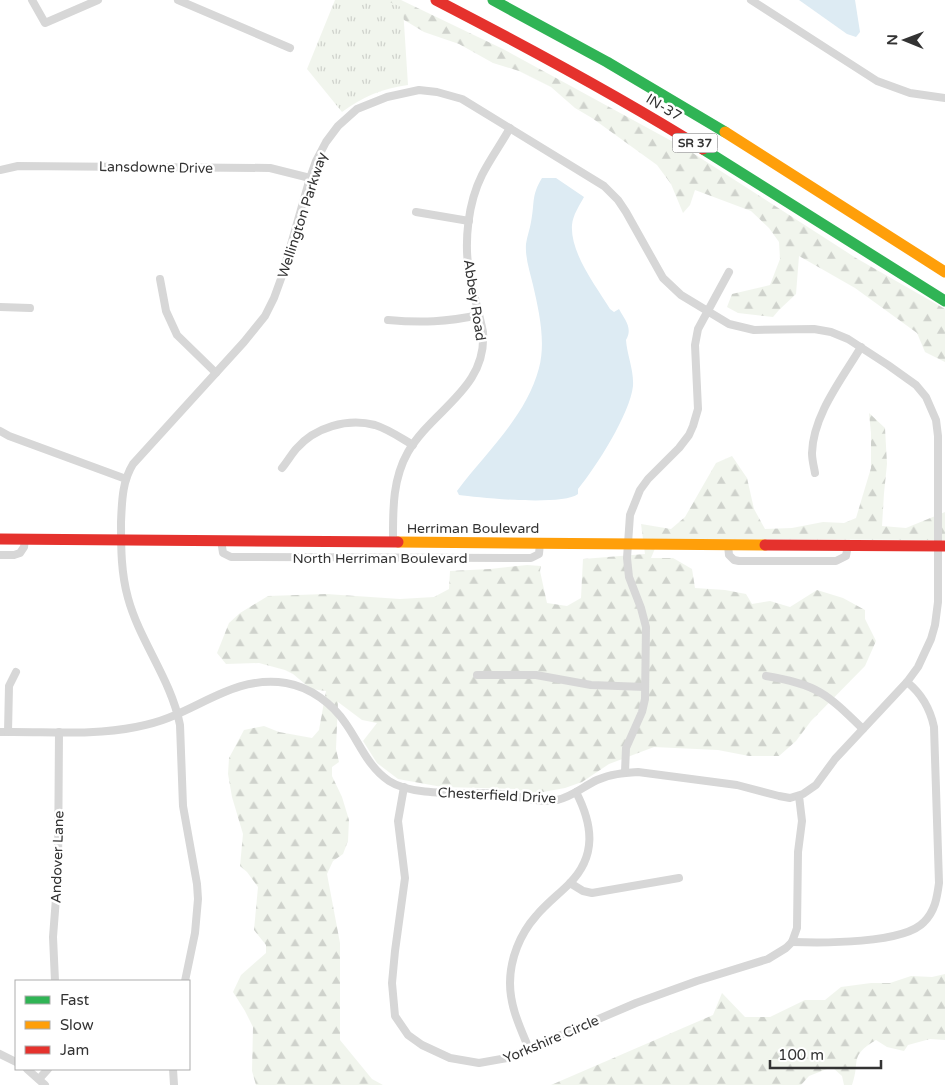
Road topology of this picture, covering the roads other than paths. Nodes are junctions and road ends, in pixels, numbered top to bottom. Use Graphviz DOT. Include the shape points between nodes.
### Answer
graph roads {
  1 [pos="32,0"];
  2 [pos="98,0"];
  3 [pos="178,0"];
  4 [pos="436,0"];
  5 [pos="493,0"];
  6 [pos="752,0"];
  7 [pos="290,48"];
  8 [pos="945,98"];
  9 [pos="510,128"];
  10 [pos="0,170"];
  11 [pos="310,178"];
  12 [pos="416,212"];
  13 [pos="469,220"];
  14 [pos="729,272"];
  15 [pos="945,272"];
  16 [pos="160,279"];
  17 [pos="945,302"];
  18 [pos="0,307"];
  19 [pos="30,308"];
  20 [pos="707,311"];
  21 [pos="479,314"];
  22 [pos="388,320"];
  23 [pos="861,347"];
  24 [pos="216,373"];
  25 [pos="0,431"];
  26 [pos="413,445"];
  27 [pos="282,468"];
  28 [pos="815,473"];
  29 [pos="126,479"];
  30 [pos="0,539"];
  31 [pos="25,539"];
  32 [pos="121,540"];
  33 [pos="221,540"];
  34 [pos="393,542"];
  35 [pos="540,543"];
  36 [pos="628,544"];
  37 [pos="728,545"];
  38 [pos="848,545"];
  39 [pos="941,546"];
  40 [pos="0,555"];
  41 [pos="16,672"];
  42 [pos="477,674"];
  43 [pos="766,676"];
  44 [pos="907,682"];
  45 [pos="645,687"];
  46 [pos="178,714"];
  47 [pos="863,729"];
  48 [pos="4,732"];
  49 [pos="59,732"];
  50 [pos="625,772"];
  51 [pos="404,788"];
  52 [pos="576,792"];
  53 [pos="799,796"];
  54 [pos="679,878"];
  55 [pos="570,883"];
  56 [pos="792,942"];
  57 [pos="56,980"];
  58 [pos="185,980"];
  59 [pos="529,1048"];
  60 [pos="0,1054"];
  61 [pos="15,1062"];
  62 [pos="28,1070"];
  63 [pos="47,1070"];
  64 [pos="173,1070"];
  65 [pos="38,1079"];
  66 [pos="45,1085"];
  67 [pos="174,1085"];
  1 -- 2 [label="street" via="45,23"];
  3 -- 7 [label="street"];
  4 -- 17 [label="main road, IN-37 / SR 37" via="537,52 654,119"];
  5 -- 15 [label="main road, IN-37 / SR 37" via="688,109"];
  6 -- 8 [label="street" via="877,81 910,93"];
  9 -- 11 [label="street, Wellington Parkway" via="451,95 419,90 387,97 357,109 338,126 326,142"];
  9 -- 13 [label="street, Abbey Road" via="482,176"];
  9 -- 20 [label="street, Wellington Parkway" via="611,192 663,278 681,295"];
  10 -- 11 [label="street, Lansdowne Drive" via="18,166 270,168"];
  11 -- 24 [label="street, Wellington Parkway" via="274,298 256,329"];
  12 -- 13 [label="street"];
  13 -- 21 [label="street, Abbey Road" via="469,271"];
  14 -- 20 [label="street"];
  16 -- 24 [label="street" via="166,311 177,335"];
  18 -- 19 [label="street"];
  20 -- 23 [label="street, Wellington Parkway" via="729,324 746,329 820,330 839,335"];
  20 -- 36 [label="street" via="696,337 699,397 696,417 689,435 640,490 630,515"];
  21 -- 22 [label="street" via="439,322"];
  21 -- 26 [label="street, Abbey Road" via="484,342 476,371 463,391"];
  23 -- 28 [label="street" via="821,416 812,455"];
  23 -- 39 [label="street, Wellington Parkway" via="916,385 932,410 938,436"];
  24 -- 29 [label="street, Wellington Parkway" via="147,448"];
  25 -- 29 [label="street"];
  26 -- 27 [label="street" via="375,426 356,422 338,424 307,439"];
  26 -- 34 [label="street, Abbey Road" via="401,466 395,490"];
  29 -- 32 [label="street, Wellington Parkway"];
  30 -- 31 [label="main road, Herriman Boulevard"];
  31 -- 32 [label="main road, Herriman Boulevard"];
  31 -- 40 [label="street" via="20,553"];
  32 -- 33 [label="main road, Herriman Boulevard"];
  32 -- 46 [label="street, Wellington Parkway" via="128,599"];
  33 -- 34 [label="main road, Herriman Boulevard"];
  33 -- 35 [label="street, North Herriman Boulevard" via="224,554 250,557 531,558 539,554"];
  34 -- 35 [label="main road, Herriman Boulevard"];
  35 -- 36 [label="main road, Herriman Boulevard"];
  36 -- 37 [label="main road, Herriman Boulevard"];
  36 -- 45 [label="street" via="630,582 645,621"];
  37 -- 38 [label="main road, Herriman Boulevard"];
  37 -- 38 [label="street" via="731,558 739,561 836,561 846,556"];
  38 -- 39 [label="main road, Herriman Boulevard"];
  39 -- 44 [label="street" via="935,625 925,655"];
  41 -- 48 [label="street" via="9,686"];
  42 -- 45 [label="street" via="536,675 591,685"];
  43 -- 47 [label="street" via="810,686 832,699"];
  44 -- 47 [label="street"];
  44 -- 56 [label="street" via="920,695 934,726 939,883 934,908 921,925 896,936"];
  45 -- 50 [label="street" via="644,705 626,748"];
  46 -- 49 [label="street, Chesterfield Drive" via="122,730"];
  46 -- 51 [label="street, Chesterfield Drive" via="244,684 288,683 322,698 346,724 373,767"];
  46 -- 58 [label="street, Wellington Parkway" via="182,806 198,899"];
  47 -- 53 [label="street" via="816,785"];
  48 -- 49 [label="street, Chesterfield Drive"];
  49 -- 57 [label="street, Andover Lane" via="58,872 53,937"];
  50 -- 52 [label="street, Chesterfield Drive" via="598,780"];
  50 -- 53 [label="street, Chesterfield Drive" via="737,785 790,798"];
  51 -- 52 [label="street, Chesterfield Drive" via="502,794 542,800 564,798"];
  51 -- 59 [label="street, Yorkshire Circle" via="398,821 405,889 392,982 397,1020 414,1040 461,1061 479,1064 497,1061"];
  52 -- 55 [label="street" via="589,823 590,840 586,858"];
  53 -- 56 [label="street" via="802,821 798,852 797,928"];
  54 -- 55 [label="street" via="592,893"];
  55 -- 59 [label="street" via="531,923 514,957 511,999"];
  56 -- 59 [label="street, Yorkshire Circle" via="768,959 636,1003"];
  60 -- 61 [label="street"];
  62 -- 65 [label="street"];
  63 -- 65 [label="street"];
  64 -- 67 [label="street"];
  65 -- 66 [label="street"];
}
